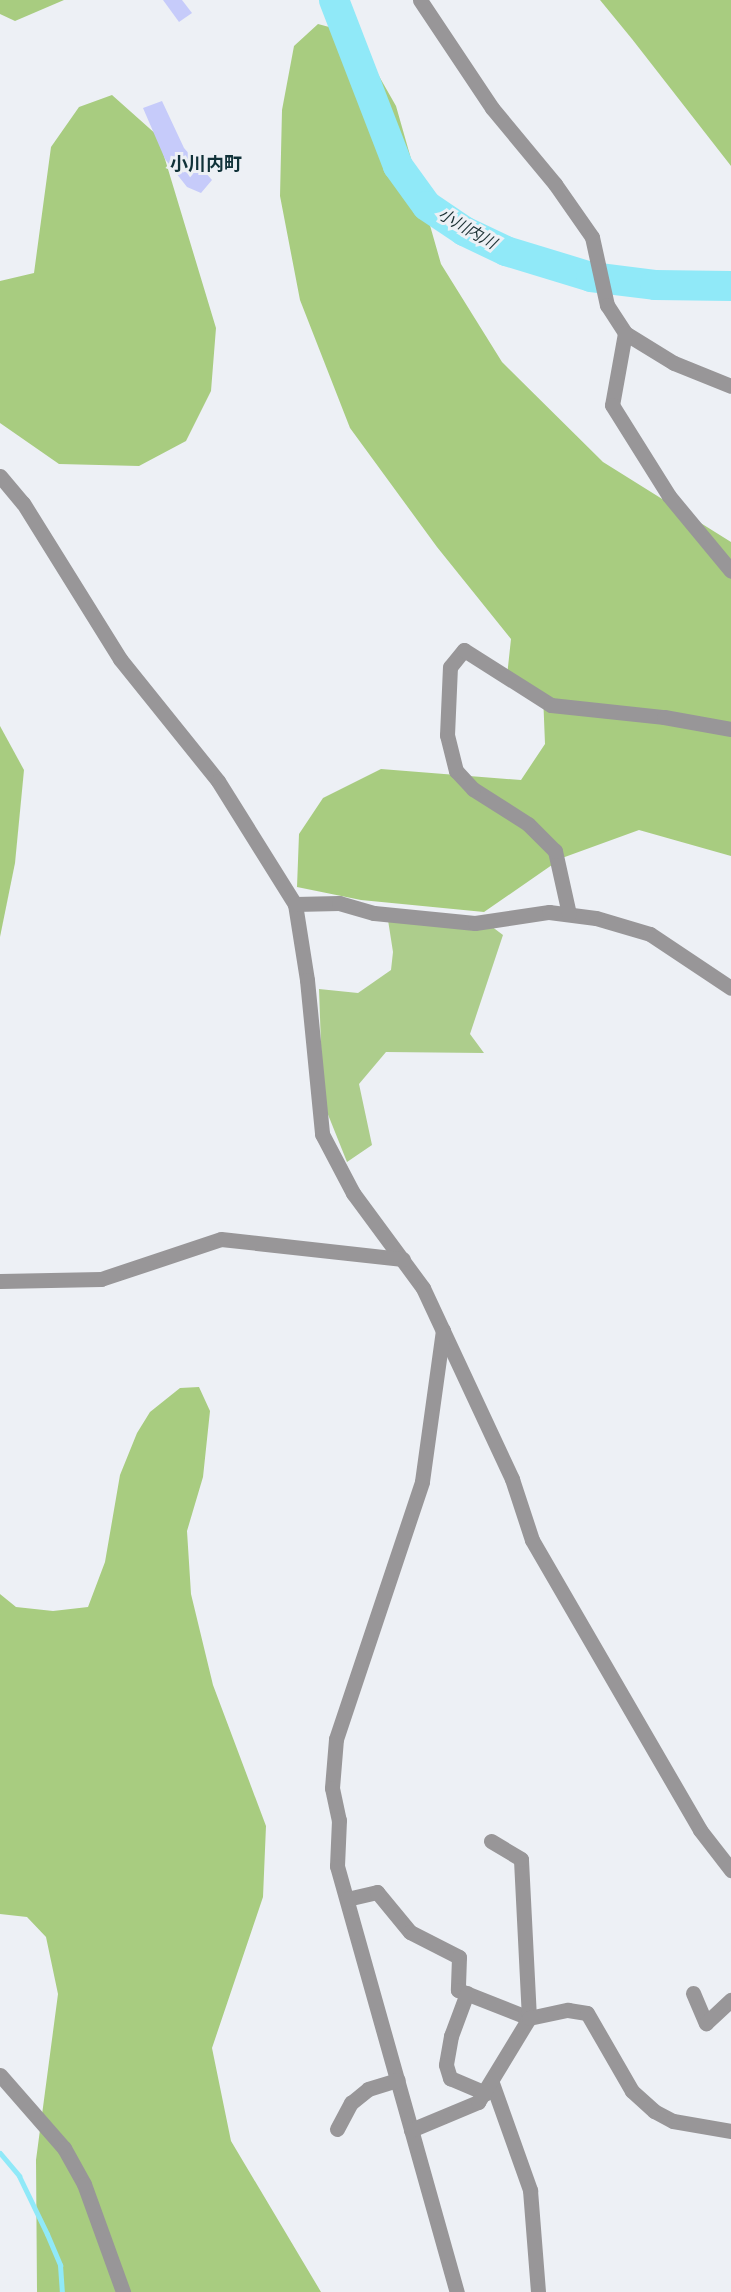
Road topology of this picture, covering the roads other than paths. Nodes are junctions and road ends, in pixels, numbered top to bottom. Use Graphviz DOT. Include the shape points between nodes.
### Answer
graph roads {
  1 [pos="420,0"];
  2 [pos="625,333"];
  3 [pos="731,386"];
  4 [pos="0,476"];
  5 [pos="731,571"];
  6 [pos="731,729"];
  7 [pos="295,904"];
  8 [pos="569,914"];
  9 [pos="731,988"];
  10 [pos="404,1259"];
  11 [pos="0,1281"];
  12 [pos="443,1330"];
  13 [pos="491,1841"];
  14 [pos="731,1869"];
  15 [pos="347,1899"];
  16 [pos="467,1993"];
  17 [pos="693,1993"];
  18 [pos="731,2000"];
  19 [pos="530,2018"];
  20 [pos="0,2074"];
  21 [pos="398,2080"];
  22 [pos="489,2088"];
  23 [pos="337,2129"];
  24 [pos="411,2130"];
  25 [pos="731,2130"];
  26 [pos="123,2292"];
  27 [pos="457,2292"];
  28 [pos="538,2292"];
  1 -- 2 [label="street" via="492,108 555,184 592,237 607,305"];
  2 -- 3 [label="street" via="674,363"];
  2 -- 5 [label="street" via="612,405 669,496"];
  4 -- 7 [label="street" via="23,502 120,658 218,781"];
  6 -- 8 [label="street" via="664,717 551,705 464,650 450,667 447,735 456,771 473,789 528,824 555,851"];
  7 -- 8 [label="street" via="339,903 374,913 475,922 549,912"];
  7 -- 10 [label="street" via="307,980 322,1134 353,1193"];
  8 -- 9 [label="street" via="650,934"];
  10 -- 11 [label="street" via="221,1239 101,1279"];
  10 -- 12 [label="street"];
  12 -- 14 [label="street" via="512,1479 532,1540 700,1830"];
  12 -- 15 [label="street" via="422,1482 336,1739 332,1788 339,1820 338,1866"];
  13 -- 19 [label="street" via="521,1859"];
  15 -- 16 [label="street" via="377,1892 410,1932 459,1957 458,1990"];
  15 -- 21 [label="street"];
  16 -- 19 [label="street"];
  16 -- 22 [label="street" via="451,2036 446,2065 450,2078"];
  17 -- 18 [label="street" via="706,2023"];
  19 -- 22 [label="street"];
  19 -- 25 [label="street" via="568,2010 587,2013 633,2091 654,2111 673,2121"];
  20 -- 26 [label="street" via="64,2148 84,2184"];
  21 -- 23 [label="street" via="368,2089 351,2103"];
  21 -- 24 [label="street"];
  22 -- 24 [label="street" via="478,2102"];
  22 -- 28 [label="street" via="530,2190"];
  24 -- 27 [label="street"];
}
